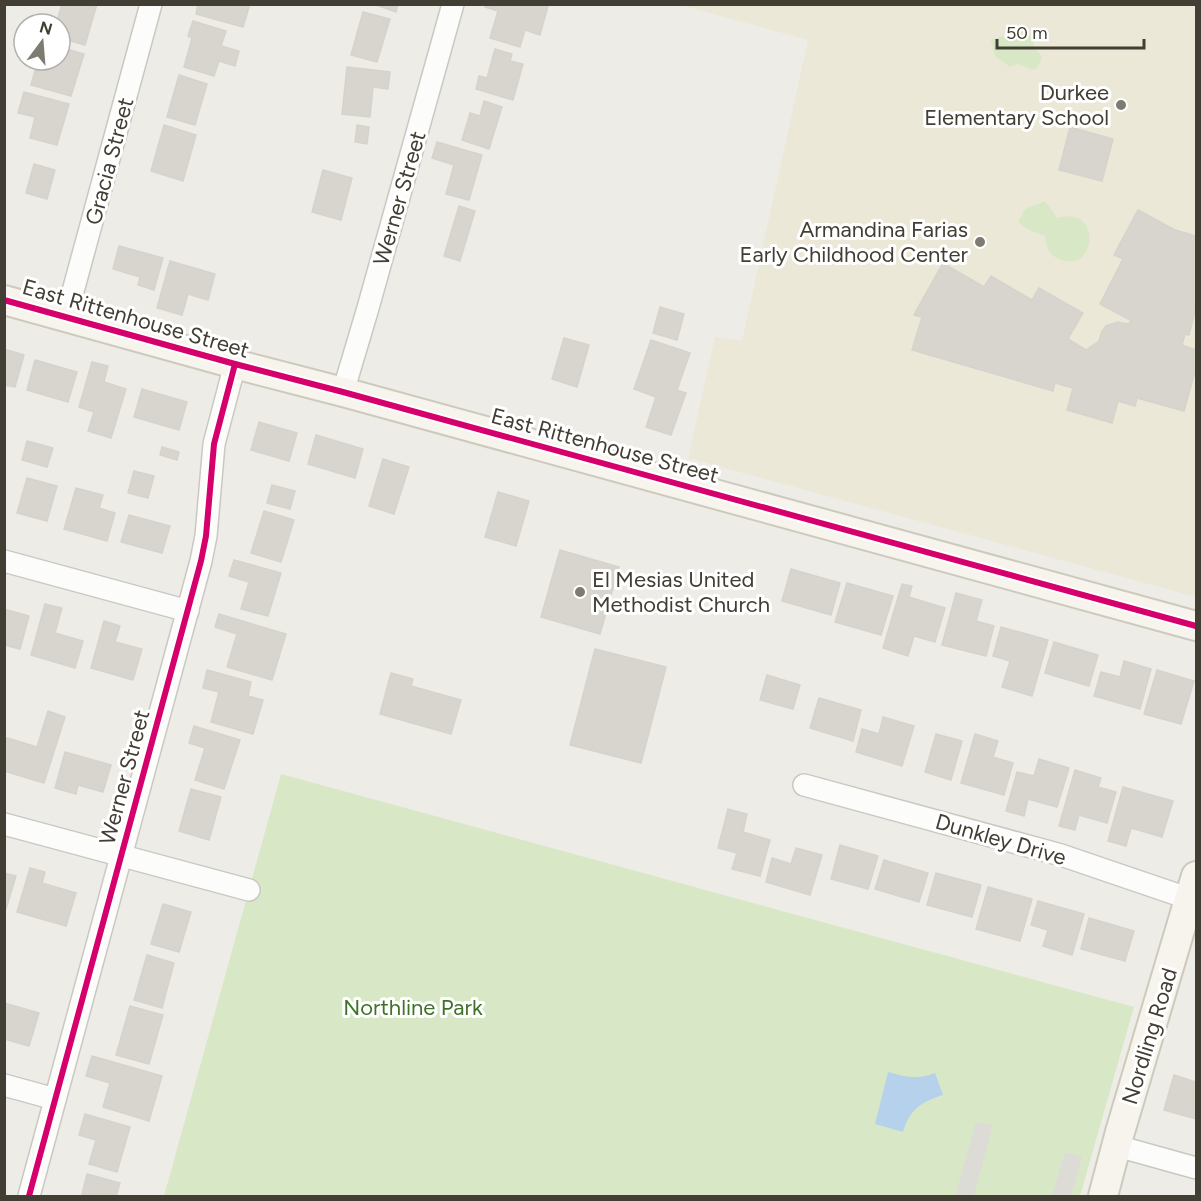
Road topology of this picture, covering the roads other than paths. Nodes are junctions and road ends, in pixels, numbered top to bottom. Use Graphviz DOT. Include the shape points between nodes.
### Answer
graph roads {
  1 [pos="151,4"];
  2 [pos="453,4"];
  3 [pos="4,300"];
  4 [pos="66,317"];
  5 [pos="235,364"];
  6 [pos="343,392"];
  7 [pos="4,561"];
  8 [pos="188,611"];
  9 [pos="1197,626"];
  10 [pos="804,785"];
  11 [pos="4,824"];
  12 [pos="121,856"];
  13 [pos="249,890"];
  14 [pos="1194,892"];
  15 [pos="4,1085"];
  16 [pos="55,1099"];
  17 [pos="1117,1146"];
  18 [pos="1197,1168"];
  19 [pos="29,1197"];
  20 [pos="1103,1197"];
  1 -- 4 [label="street, Gracia Street"];
  2 -- 6 [label="street, Werner Street"];
  3 -- 4 [label="street, East Rittenhouse Street"];
  4 -- 5 [label="street, East Rittenhouse Street"];
  5 -- 6 [label="street, East Rittenhouse Street"];
  5 -- 8 [label="street, Werner Street" via="214,444 206,536"];
  6 -- 9 [label="street, East Rittenhouse Street"];
  7 -- 8 [label="street"];
  8 -- 12 [label="street, Werner Street"];
  10 -- 14 [label="street, Dunkley Drive"];
  11 -- 12 [label="street"];
  12 -- 13 [label="street"];
  12 -- 16 [label="street, Werner Street"];
  14 -- 17 [label="street, Nordling Road"];
  15 -- 16 [label="street"];
  16 -- 19 [label="street, Werner Street"];
  17 -- 18 [label="street"];
  17 -- 20 [label="street, Nordling Road"];
}
